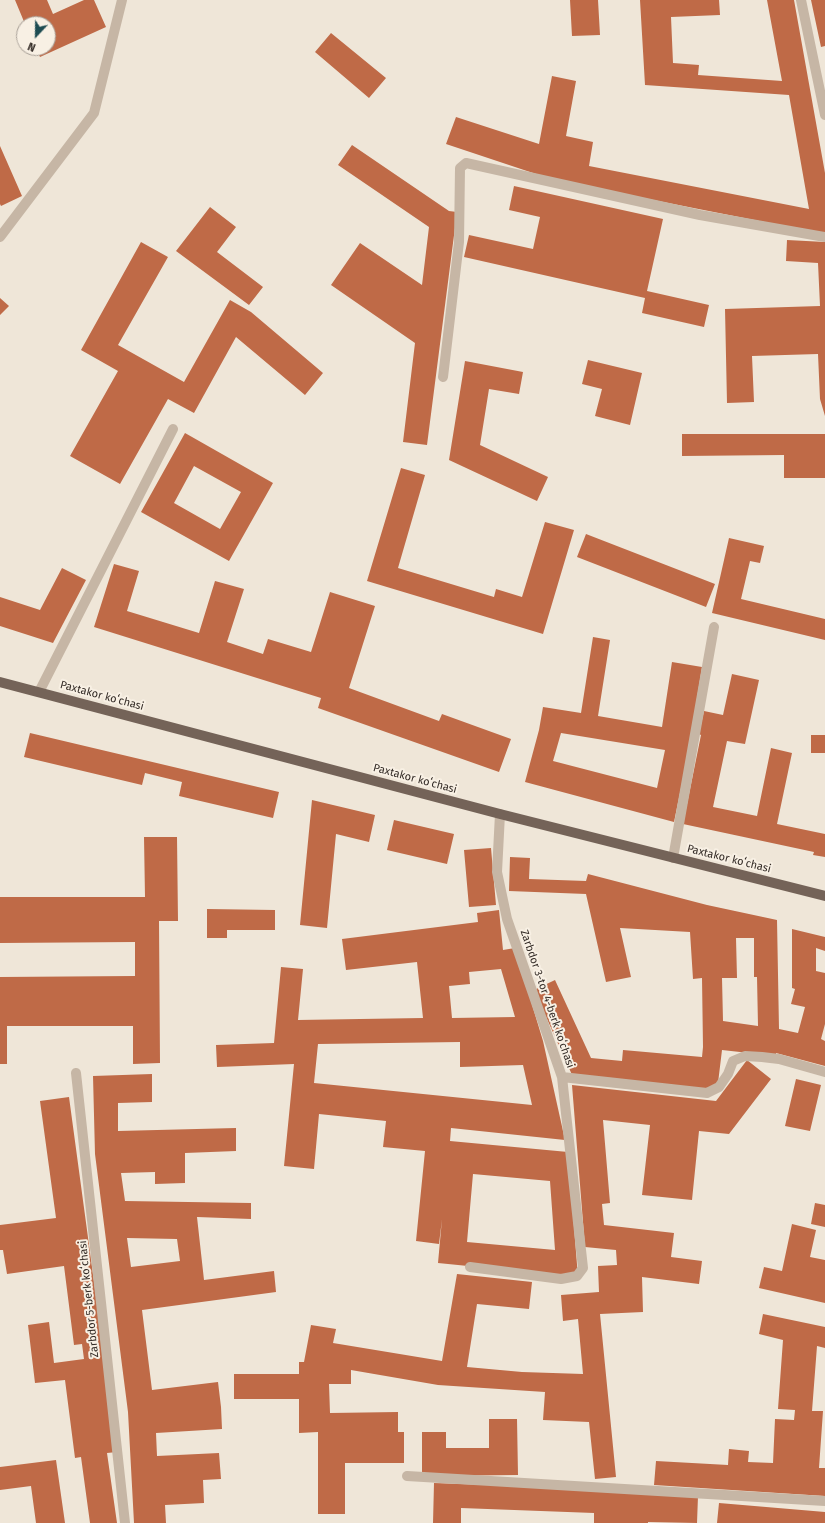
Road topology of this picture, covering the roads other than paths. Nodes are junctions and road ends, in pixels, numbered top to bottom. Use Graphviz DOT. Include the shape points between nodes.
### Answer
graph roads {
  1 [pos="122,0"];
  2 [pos="801,0"];
  3 [pos="825,115"];
  4 [pos="0,237"];
  5 [pos="825,237"];
  6 [pos="443,377"];
  7 [pos="173,429"];
  8 [pos="714,627"];
  9 [pos="0,682"];
  10 [pos="39,692"];
  11 [pos="500,814"];
  12 [pos="673,858"];
  13 [pos="825,896"];
  14 [pos="825,1072"];
  15 [pos="76,1073"];
  16 [pos="562,1077"];
  17 [pos="470,1267"];
  18 [pos="408,1476"];
  19 [pos="825,1501"];
  20 [pos="125,1523"];
  1 -- 4 [label="street" via="94,113"];
  2 -- 3 [label="street"];
  5 -- 6 [label="street" via="700,215 466,163 460,168 459,242"];
  7 -- 10 [label="street"];
  8 -- 12 [label="street"];
  9 -- 10 [label="main road, Paxtakor koʻchasi"];
  10 -- 11 [label="main road, Paxtakor koʻchasi"];
  11 -- 12 [label="main road, Paxtakor koʻchasi"];
  11 -- 16 [label="street, Zarbdor 3-tor 4-berk koʻchasi" via="497,872 507,919"];
  12 -- 13 [label="main road, Paxtakor koʻchasi"];
  14 -- 16 [label="street, Zarbdor 3-tor 4-berk koʻchasi" via="779,1059 745,1056 733,1061 719,1087 707,1093"];
  15 -- 20 [label="street, Zarbdor 5-berk koʻchasi"];
  16 -- 17 [label="street" via="583,1268 577,1276 561,1279"];
  18 -- 19 [label="street"];
}
